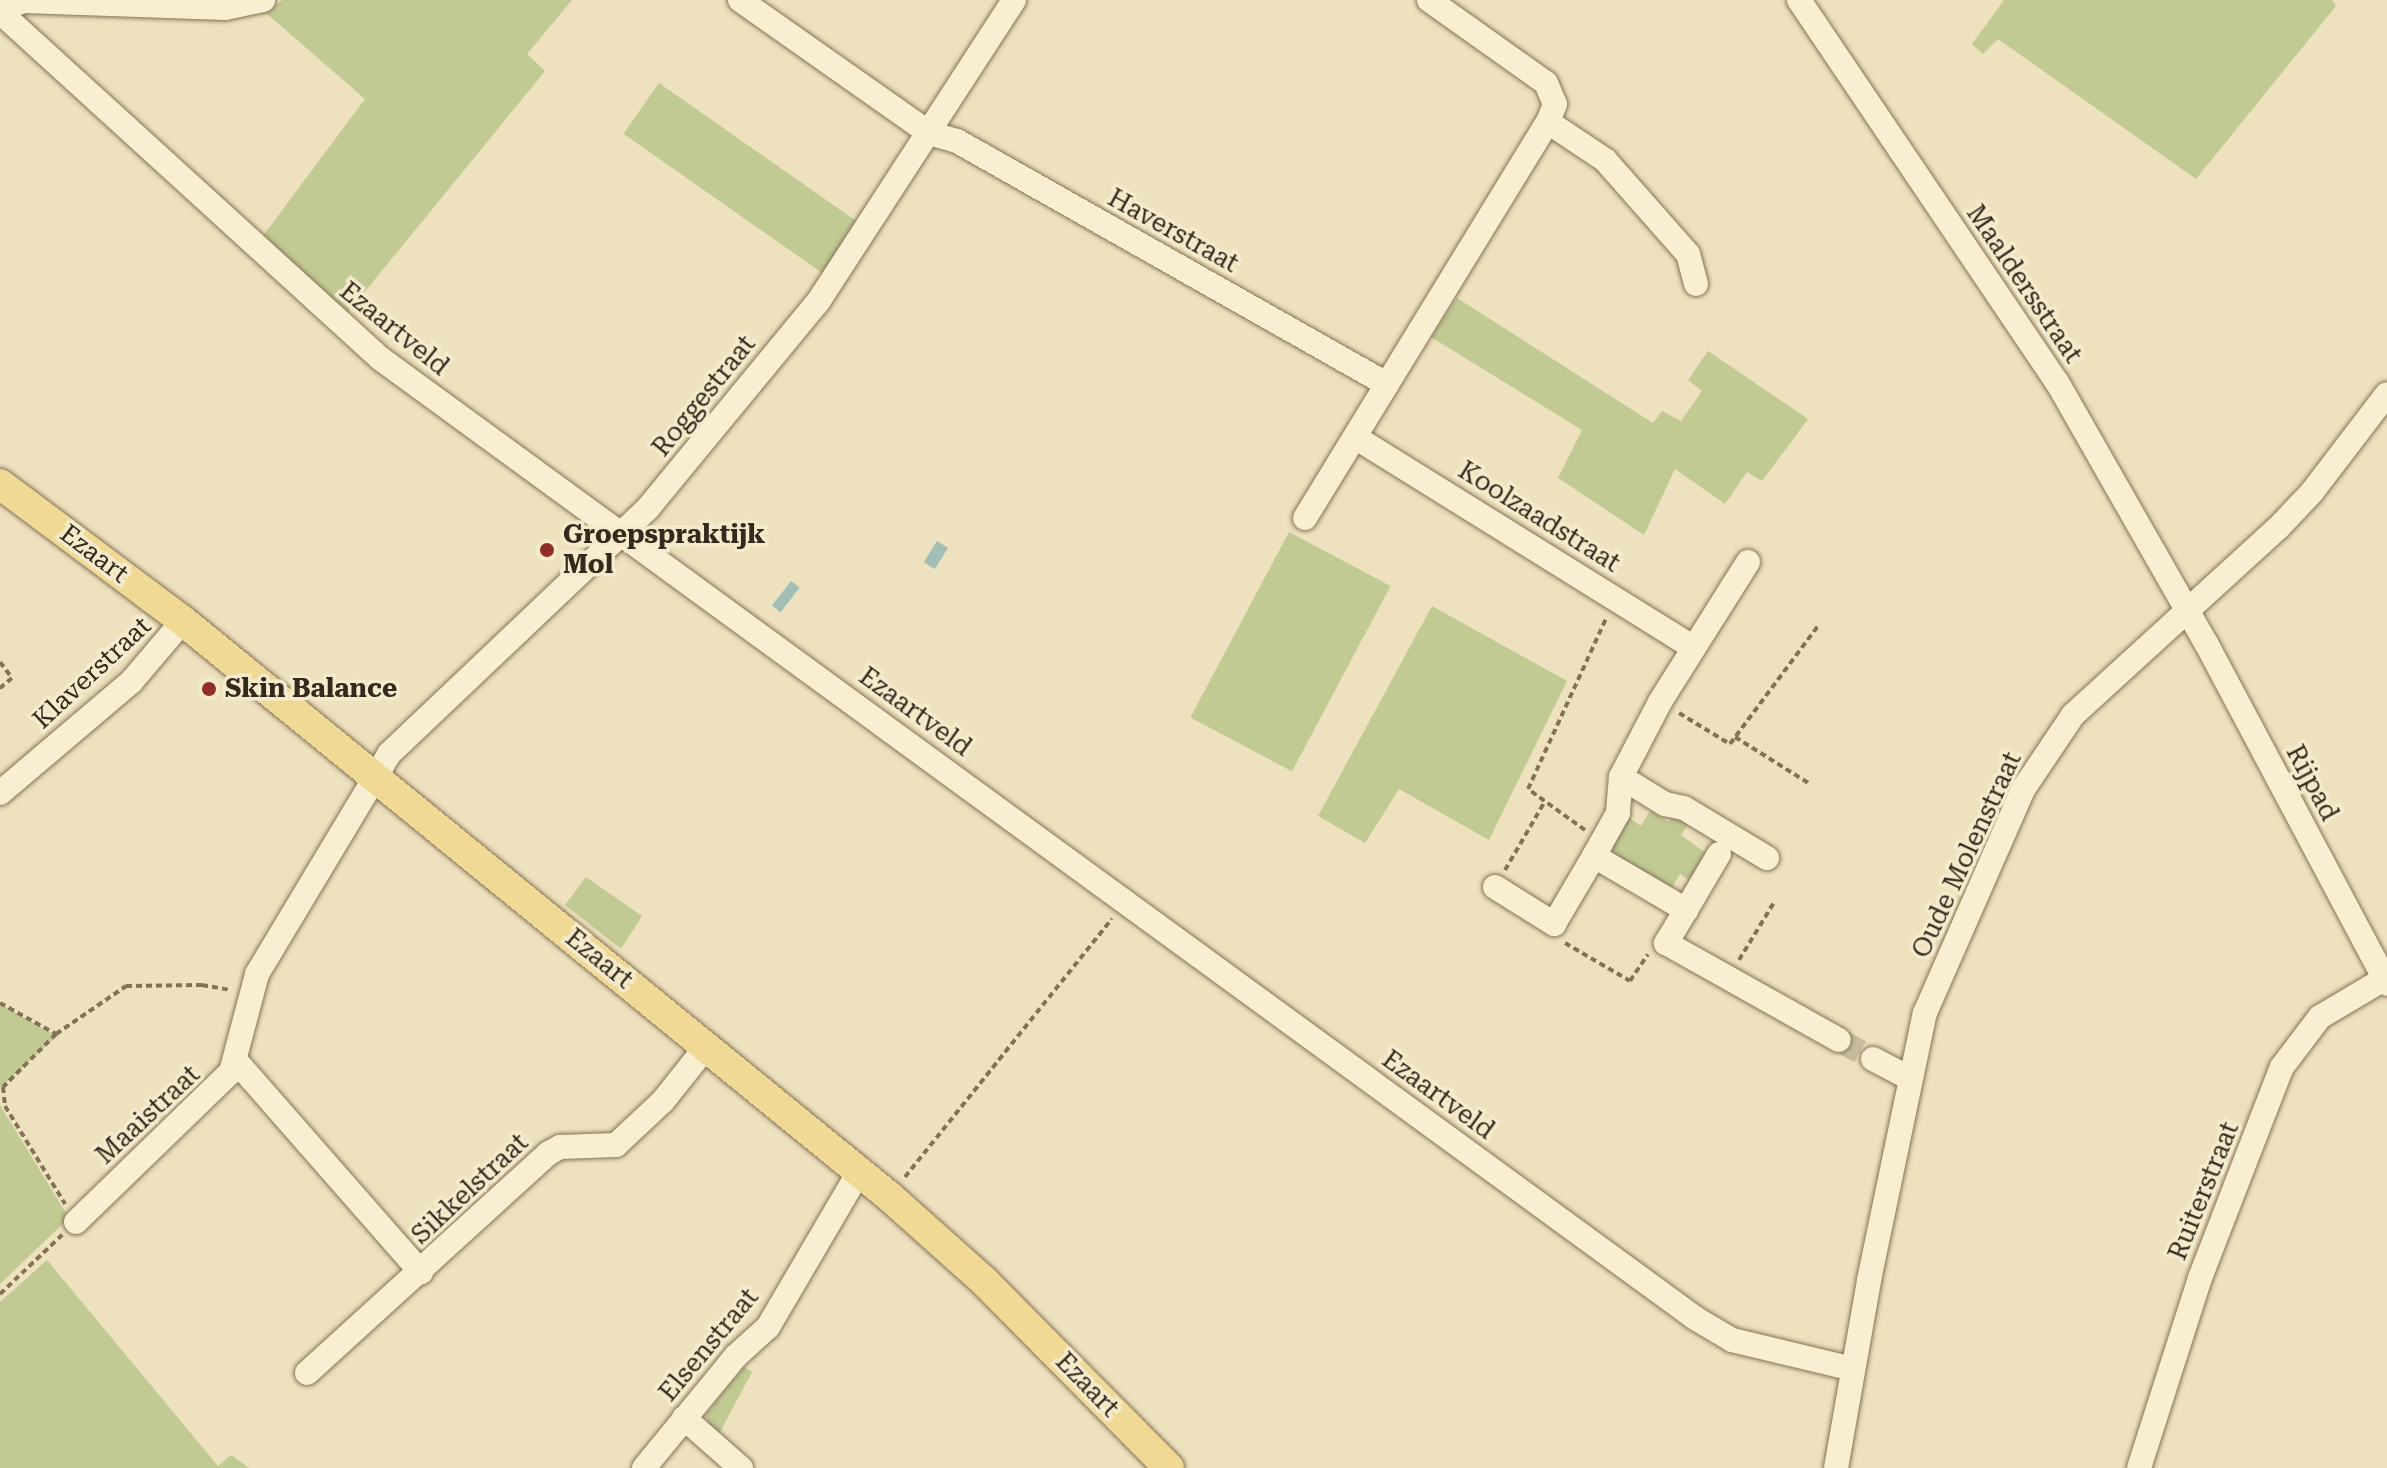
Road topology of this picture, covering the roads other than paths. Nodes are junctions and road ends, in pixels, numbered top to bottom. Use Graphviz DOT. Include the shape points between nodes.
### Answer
graph roads {
  1 [pos="263,0"];
  2 [pos="740,0"];
  3 [pos="1014,0"];
  4 [pos="1429,0"];
  5 [pos="1799,0"];
  6 [pos="0,11"];
  7 [pos="1548,122"];
  8 [pos="929,133"];
  9 [pos="1696,284"];
  10 [pos="1387,384"];
  11 [pos="2387,394"];
  12 [pos="1355,437"];
  13 [pos="0,484"];
  14 [pos="1305,518"];
  15 [pos="623,534"];
  16 [pos="1748,562"];
  17 [pos="2187,609"];
  18 [pos="183,621"];
  19 [pos="1691,646"];
  20 [pos="375,776"];
  21 [pos="1621,777"];
  22 [pos="0,793"];
  23 [pos="1598,848"];
  24 [pos="1719,854"];
  25 [pos="1767,858"];
  26 [pos="1495,887"];
  27 [pos="1686,910"];
  28 [pos="2386,982"];
  29 [pos="1839,1040"];
  30 [pos="706,1047"];
  31 [pos="1873,1059"];
  32 [pos="236,1061"];
  33 [pos="1909,1078"];
  34 [pos="859,1172"];
  35 [pos="76,1222"];
  36 [pos="421,1272"];
  37 [pos="1853,1369"];
  38 [pos="307,1373"];
  39 [pos="684,1418"];
  40 [pos="644,1468"];
  41 [pos="741,1468"];
  42 [pos="1169,1468"];
  43 [pos="1836,1468"];
  44 [pos="2139,1468"];
  1 -- 6 [label="street, Ezaartveld" via="241,8 34,1"];
  2 -- 8 [label="street, Haverstraat"];
  3 -- 8 [label="street, Roggestraat"];
  4 -- 7 [label="street" via="1546,83 1555,104"];
  5 -- 17 [label="street, Maaldersstraat" via="2057,382"];
  6 -- 15 [label="street, Ezaartveld" via="336,322"];
  7 -- 9 [label="street" via="1605,160 1688,254"];
  7 -- 10 [label="street"];
  8 -- 10 [label="street, Haverstraat" via="957,141"];
  8 -- 15 [label="street, Roggestraat" via="818,302"];
  10 -- 12 [label="street"];
  11 -- 17 [label="street, Oude Molenstraat" via="2312,492"];
  12 -- 14 [label="street"];
  12 -- 19 [label="street, Koolzaadstraat"];
  13 -- 18 [label="main road, Ezaart"];
  15 -- 20 [label="street, Roggestraat" via="510,635 389,754"];
  15 -- 37 [label="street, Ezaartveld" via="1695,1318 1732,1340"];
  16 -- 19 [label="street"];
  17 -- 28 [label="street, Rijpad"];
  17 -- 33 [label="street, Oude Molenstraat" via="2073,715 2024,788 1925,1013"];
  18 -- 20 [label="main road, Ezaart"];
  18 -- 22 [label="street, Klaverstraat" via="131,682"];
  19 -- 21 [label="street"];
  20 -- 30 [label="main road, Ezaart"];
  20 -- 32 [label="street, Maaistraat" via="248,994"];
  21 -- 23 [label="street" via="1618,813"];
  21 -- 25 [label="street"];
  23 -- 26 [label="street" via="1554,924"];
  23 -- 27 [label="street"];
  24 -- 27 [label="street"];
  27 -- 29 [label="street" via="1666,943"];
  28 -- 44 [label="street, Ruiterstraat" via="2320,1017 2282,1067 2195,1292"];
  30 -- 34 [label="main road, Ezaart"];
  30 -- 36 [label="street, Sikkelstraat" via="663,1101 616,1145 560,1147 549,1153"];
  31 -- 33 [label="street"];
  32 -- 35 [label="street, Maaistraat" via="221,1086"];
  32 -- 36 [label="street, Sikkelstraat"];
  33 -- 37 [label="street, Oude Molenstraat"];
  34 -- 39 [label="street, Elsenstraat" via="768,1327"];
  34 -- 42 [label="main road, Ezaart" via="984,1281"];
  36 -- 38 [label="street, Sikkelstraat" via="404,1281"];
  37 -- 43 [label="street, Oude Molenstraat"];
  39 -- 40 [label="street, Elsenstraat"];
  39 -- 41 [label="street"];
}
